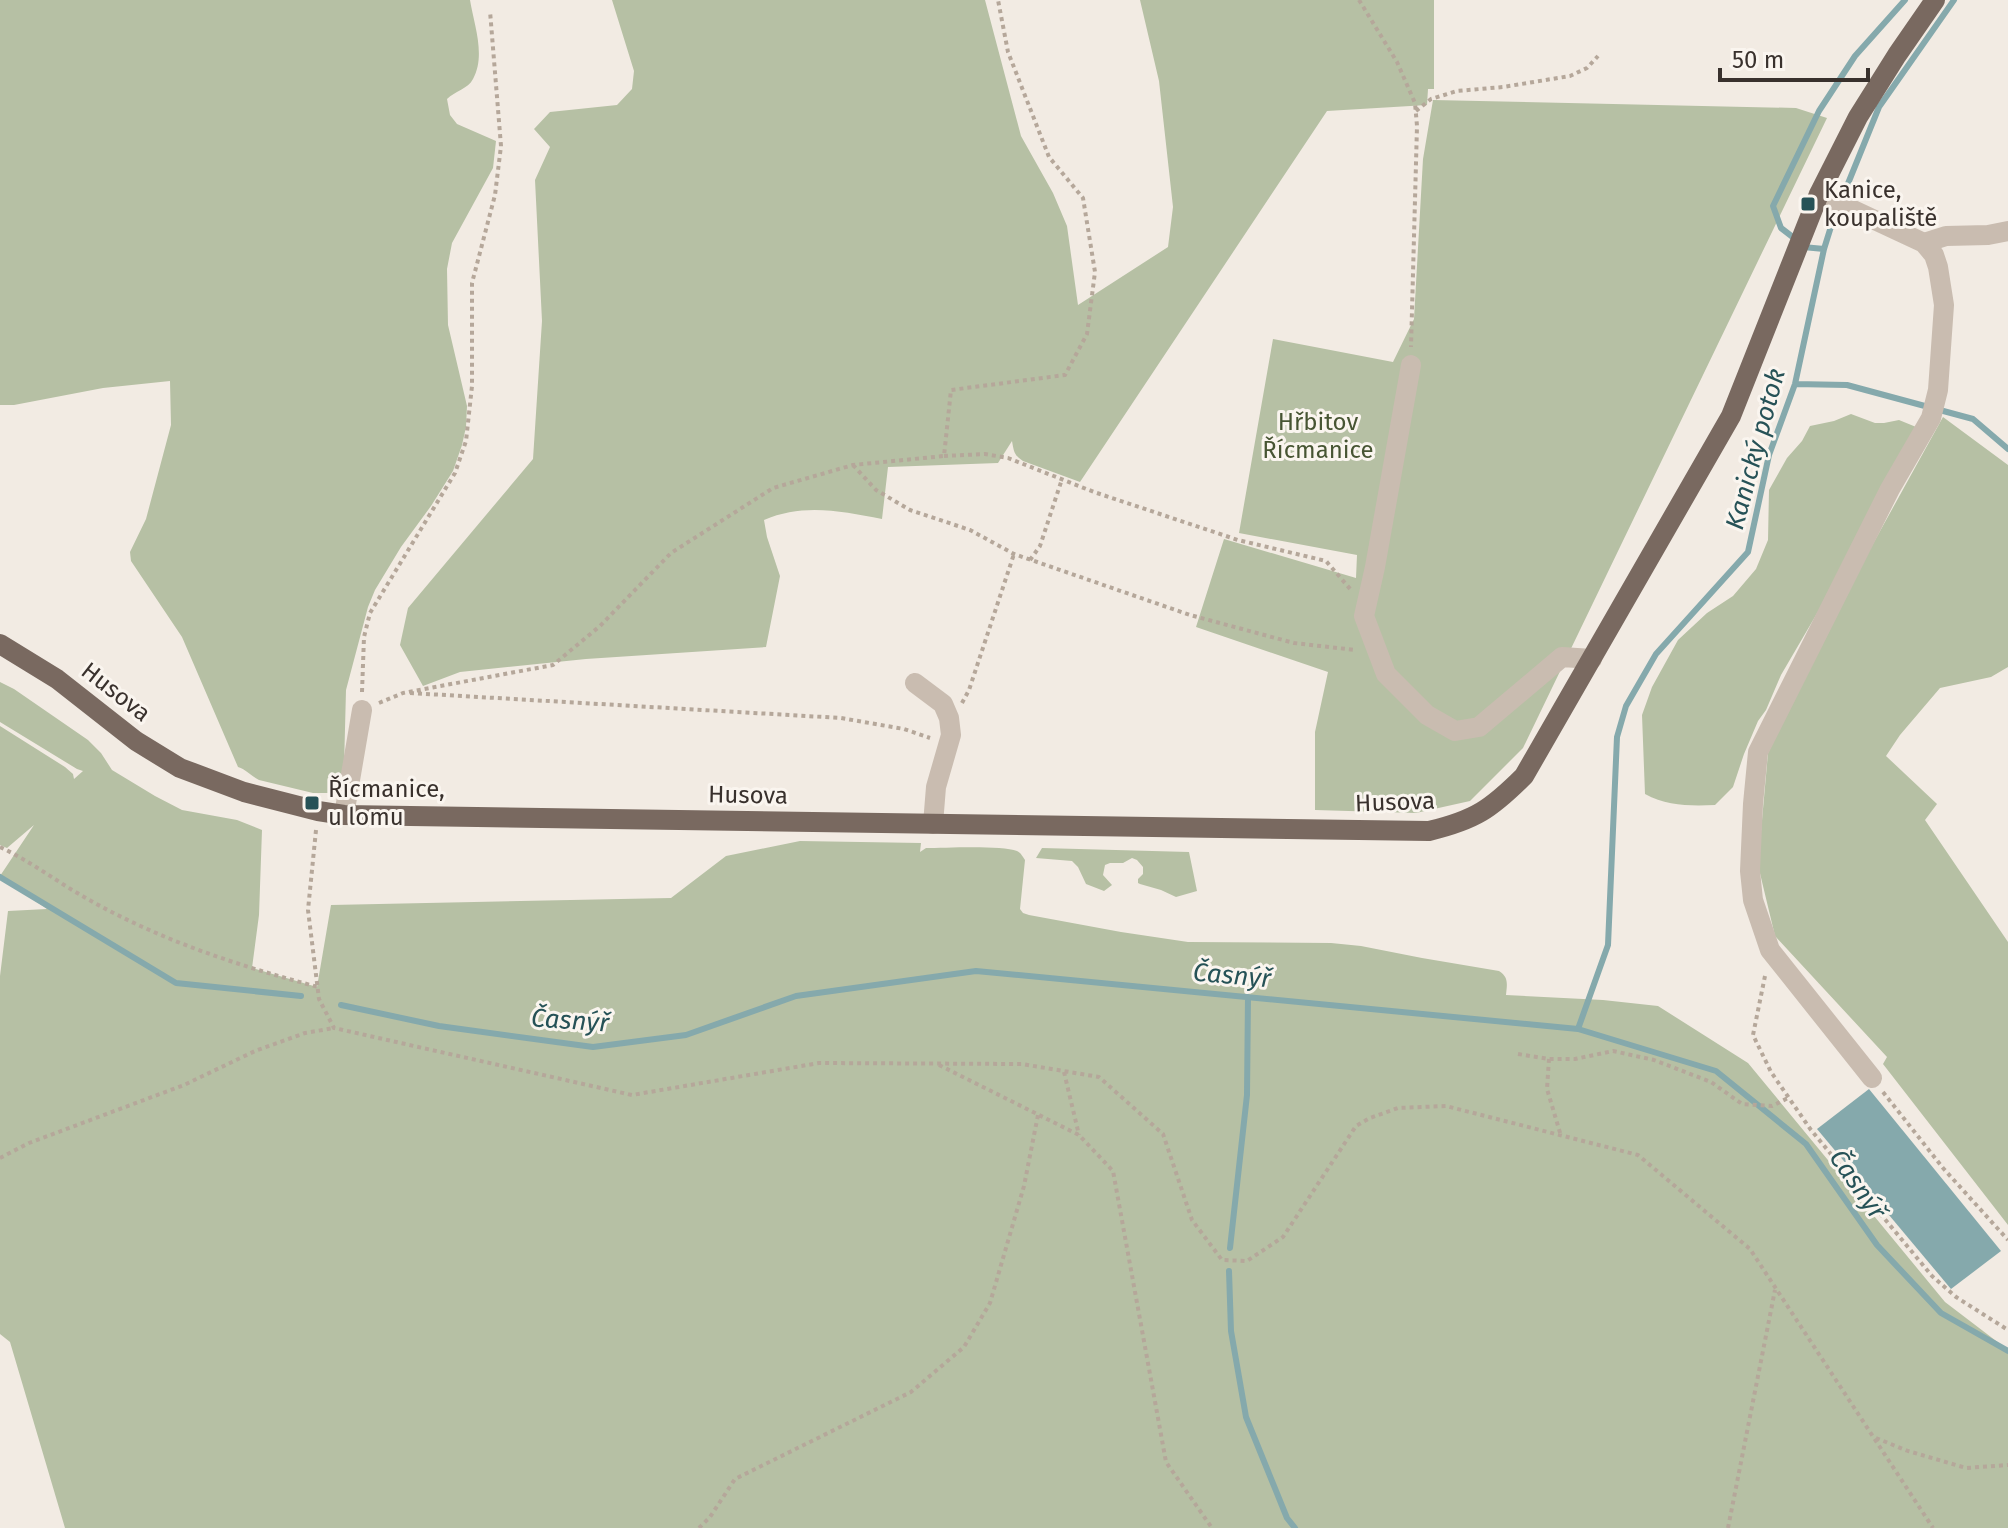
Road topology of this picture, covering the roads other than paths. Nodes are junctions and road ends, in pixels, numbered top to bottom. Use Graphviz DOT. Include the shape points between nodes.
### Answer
graph roads {
  1 [pos="1935,0"];
  2 [pos="1819,194"];
  3 [pos="2008,231"];
  4 [pos="1924,243"];
  5 [pos="1411,365"];
  6 [pos="0,644"];
  7 [pos="1592,659"];
  8 [pos="915,683"];
  9 [pos="362,710"];
  10 [pos="344,815"];
  11 [pos="933,824"];
  12 [pos="1872,1078"];
  1 -- 2 [label="main road, Husova" via="1858,117"];
  2 -- 4 [label="lane"];
  2 -- 7 [label="main road, Husova" via="1731,416"];
  3 -- 4 [label="lane"];
  4 -- 12 [label="lane" via="1938,267 1944,305 1931,418 1758,752 1750,871 1753,900 1770,950"];
  5 -- 7 [label="lane" via="1364,616 1386,674 1427,715 1455,731 1479,727 1562,657"];
  6 -- 10 [label="main road, Husova" via="180,768 244,792"];
  7 -- 11 [label="main road, Husova" via="1524,776 1502,798 1459,824 1429,831"];
  8 -- 11 [label="lane" via="943,704 949,718 951,735 936,787"];
  9 -- 10 [label="lane"];
  10 -- 11 [label="main road, Husova"];
}
